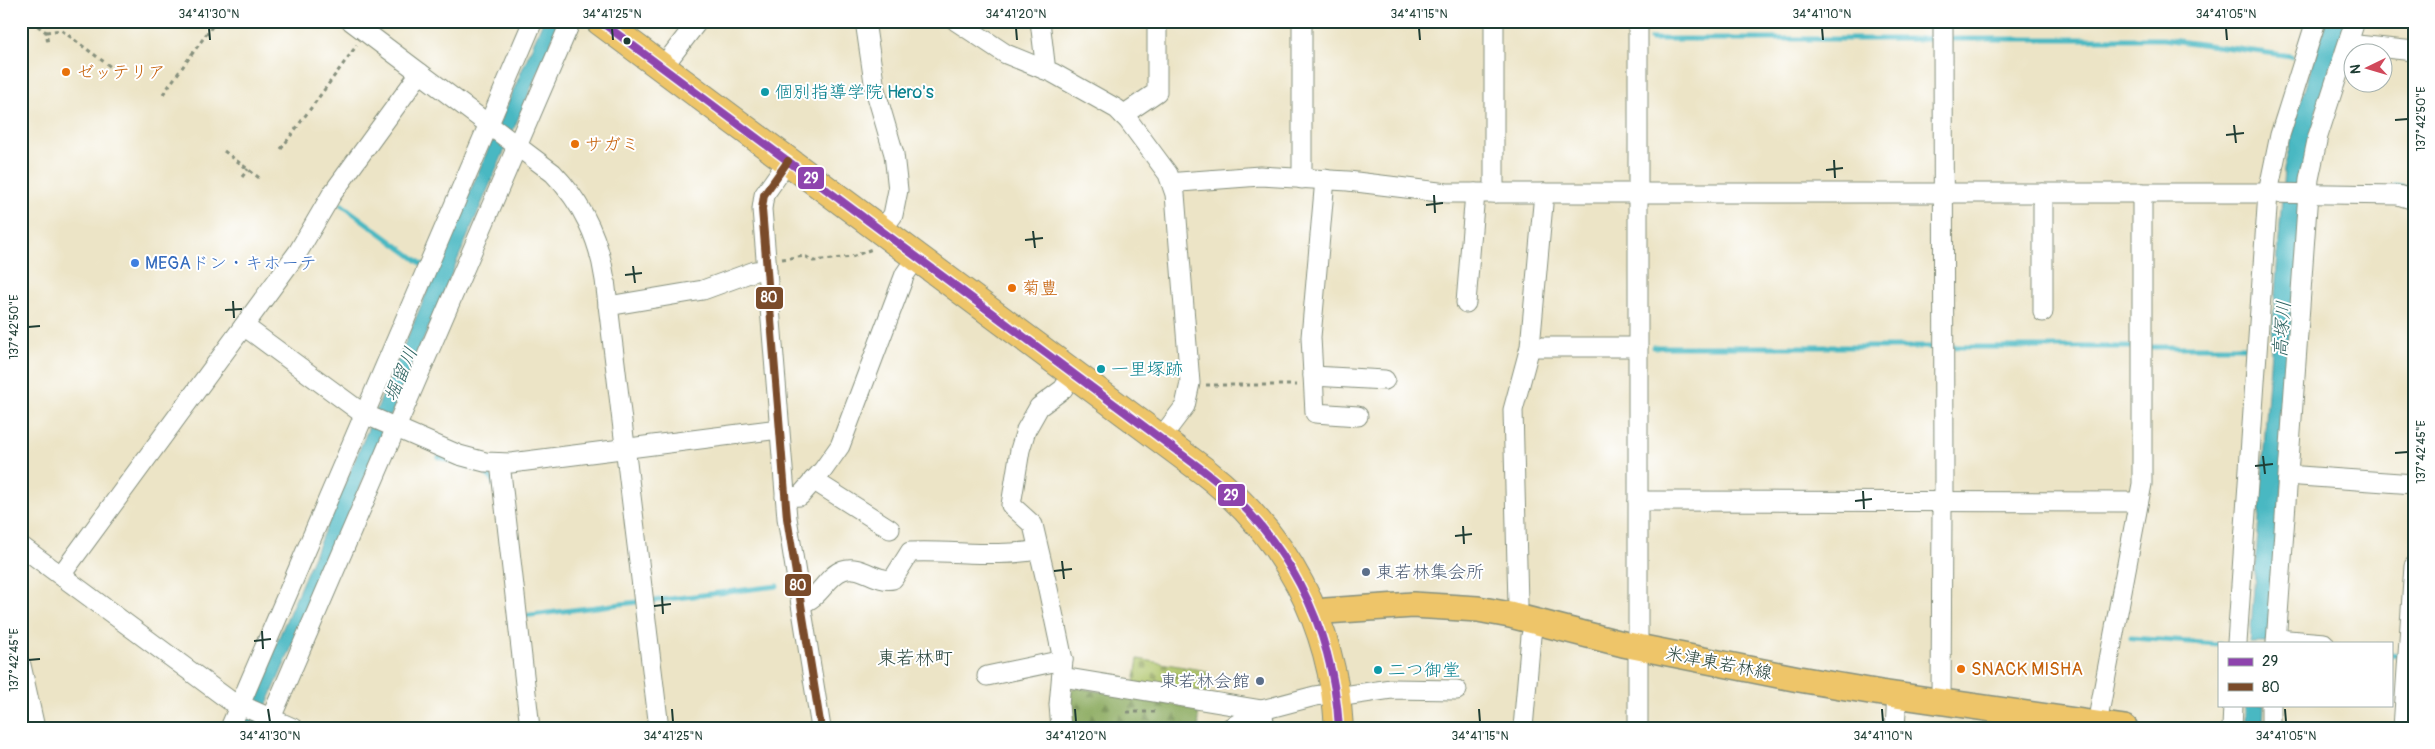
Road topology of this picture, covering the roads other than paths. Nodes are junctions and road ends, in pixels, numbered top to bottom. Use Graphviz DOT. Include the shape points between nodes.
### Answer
graph roads {
  1 [pos="351,21"];
  2 [pos="533,21"];
  3 [pos="571,21"];
  4 [pos="600,21"];
  5 [pos="698,21"];
  6 [pos="865,21"];
  7 [pos="956,21"];
  8 [pos="1040,21"];
  9 [pos="1157,21"];
  10 [pos="1302,21"];
  11 [pos="1494,21"];
  12 [pos="1638,21"];
  13 [pos="1943,21"];
  14 [pos="2316,21"];
  15 [pos="2355,21"];
  16 [pos="2349,42"];
  17 [pos="2392,49"];
  18 [pos="2414,51"];
  19 [pos="2342,63"];
  20 [pos="662,68"];
  21 [pos="1043,69"];
  22 [pos="420,73"];
  23 [pos="1123,115"];
  24 [pos="491,126"];
  25 [pos="514,143"];
  26 [pos="788,161"];
  27 [pos="1302,179"];
  28 [pos="1325,180"];
  29 [pos="1173,185"];
  30 [pos="1475,193"];
  31 [pos="1494,193"];
  32 [pos="1544,193"];
  33 [pos="1638,193"];
  34 [pos="1944,193"];
  35 [pos="2043,193"];
  36 [pos="2142,193"];
  37 [pos="2271,194"];
  38 [pos="2307,195"];
  39 [pos="2414,200"];
  40 [pos="878,238"];
  41 [pos="917,257"];
  42 [pos="766,265"];
  43 [pos="1466,303"];
  44 [pos="608,306"];
  45 [pos="2043,312"];
  46 [pos="244,326"];
  47 [pos="1530,347"];
  48 [pos="1638,347"];
  49 [pos="1073,374"];
  50 [pos="1313,380"];
  51 [pos="1385,380"];
  52 [pos="367,415"];
  53 [pos="1358,416"];
  54 [pos="393,427"];
  55 [pos="779,429"];
  56 [pos="1160,438"];
  57 [pos="626,448"];
  58 [pos="500,463"];
  59 [pos="2300,476"];
  60 [pos="813,480"];
  61 [pos="2414,484"];
  62 [pos="785,497"];
  63 [pos="1638,501"];
  64 [pos="1943,501"];
  65 [pos="2138,502"];
  66 [pos="890,529"];
  67 [pos="21,546"];
  68 [pos="1038,550"];
  69 [pos="2414,566"];
  70 [pos="61,575"];
  71 [pos="801,603"];
  72 [pos="1316,615"];
  73 [pos="1525,619"];
  74 [pos="2276,641"];
  75 [pos="2237,642"];
  76 [pos="2300,642"];
  77 [pos="1638,648"];
  78 [pos="2404,649"];
  79 [pos="21,665"];
  80 [pos="1062,668"];
  81 [pos="988,676"];
  82 [pos="1457,690"];
  83 [pos="1336,695"];
  84 [pos="1897,695"];
  85 [pos="1941,701"];
  86 [pos="242,706"];
  87 [pos="2232,706"];
  88 [pos="2272,706"];
  89 [pos="269,717"];
  90 [pos="1263,719"];
  91 [pos="2097,724"];
  92 [pos="35,728"];
  93 [pos="230,728"];
  94 [pos="293,728"];
  95 [pos="530,728"];
  96 [pos="659,728"];
  97 [pos="821,728"];
  98 [pos="1060,728"];
  99 [pos="1230,728"];
  100 [pos="1340,728"];
  101 [pos="1524,728"];
  102 [pos="1638,728"];
  103 [pos="1895,728"];
  104 [pos="2124,728"];
  105 [pos="2232,728"];
  106 [pos="2271,728"];
  107 [pos="2403,728"];
  1 -- 22 [label="street"];
  2 -- 24 [label="street"];
  3 -- 25 [label="street"];
  4 -- 20 [label="highway"];
  5 -- 20 [label="street"];
  6 -- 40 [label="street" via="875,89 894,154 898,190 893,215"];
  7 -- 21 [label="street" via="1006,54"];
  8 -- 21 [label="street"];
  9 -- 23 [label="street" via="1157,92"];
  10 -- 27 [label="street"];
  11 -- 31 [label="street"];
  12 -- 33 [label="street"];
  13 -- 34 [label="street"];
  14 -- 37 [label="street" via="2280,135"];
  15 -- 16 [label="street"];
  17 -- 18 [label="street"];
  19 -- 38 [label="street" via="2316,143"];
  20 -- 26 [label="highway"];
  21 -- 23 [label="street" via="1110,104"];
  22 -- 24 [label="street"];
  22 -- 46 [label="street" via="332,194 298,252"];
  23 -- 29 [label="street"];
  24 -- 25 [label="street"];
  24 -- 52 [label="street"];
  25 -- 44 [label="street" via="553,173 585,214 599,246"];
  25 -- 54 [label="street"];
  26 -- 40 [label="highway"];
  26 -- 42 [label="street" via="762,202"];
  27 -- 28 [label="street"];
  27 -- 29 [label="street" via="1244,176"];
  28 -- 30 [label="street" via="1436,193"];
  28 -- 50 [label="street" via="1311,337"];
  29 -- 56 [label="street" via="1190,383 1184,406"];
  30 -- 31 [label="street"];
  30 -- 43 [label="street"];
  31 -- 32 [label="street"];
  32 -- 33 [label="street"];
  32 -- 47 [label="street"];
  33 -- 34 [label="street"];
  33 -- 48 [label="street"];
  34 -- 35 [label="street"];
  34 -- 64 [label="street"];
  35 -- 36 [label="street"];
  35 -- 45 [label="street"];
  36 -- 37 [label="street"];
  36 -- 65 [label="street" via="2142,484"];
  37 -- 38 [label="street"];
  37 -- 75 [label="street"];
  38 -- 39 [label="street" via="2398,195"];
  38 -- 74 [label="street"];
  40 -- 41 [label="highway"];
  41 -- 49 [label="highway"];
  41 -- 60 [label="street" via="905,274 846,432 832,458"];
  42 -- 44 [label="street" via="703,290"];
  42 -- 55 [label="street"];
  44 -- 57 [label="street"];
  46 -- 52 [label="street"];
  46 -- 70 [label="street"];
  47 -- 48 [label="street"];
  47 -- 73 [label="street" via="1513,410 1518,604"];
  48 -- 63 [label="street"];
  49 -- 56 [label="highway"];
  49 -- 68 [label="street" via="1063,389 1039,407 1026,430 1020,450 1011,505 1034,525"];
  50 -- 51 [label="street"];
  50 -- 53 [label="street" via="1315,414"];
  52 -- 54 [label="street"];
  52 -- 86 [label="street"];
  54 -- 58 [label="street" via="459,455"];
  54 -- 89 [label="street"];
  55 -- 57 [label="street"];
  55 -- 62 [label="street"];
  56 -- 72 [label="highway" via="1218,482 1257,520 1290,564"];
  57 -- 58 [label="street"];
  57 -- 96 [label="street"];
  58 -- 95 [label="street"];
  59 -- 61 [label="street"];
  60 -- 62 [label="street" via="800,496"];
  60 -- 66 [label="street"];
  62 -- 71 [label="street"];
  63 -- 64 [label="street"];
  63 -- 77 [label="street"];
  64 -- 65 [label="street"];
  64 -- 85 [label="street"];
  65 -- 91 [label="street"];
  67 -- 70 [label="street"];
  68 -- 71 [label="street" via="983,555 910,552 893,578 846,569 837,573 810,601"];
  68 -- 80 [label="street"];
  69 -- 78 [label="street"];
  70 -- 86 [label="street" via="229,700"];
  71 -- 97 [label="street"];
  72 -- 73 [label="main road, 米津東若林線" via="1326,611 1429,605 1470,608"];
  72 -- 83 [label="highway"];
  73 -- 77 [label="main road, 米津東若林線"];
  73 -- 101 [label="street" via="1531,636"];
  74 -- 76 [label="street"];
  77 -- 84 [label="main road, 米津東若林線"];
  77 -- 102 [label="street"];
  78 -- 107 [label="street"];
  79 -- 92 [label="street"];
  80 -- 81 [label="street"];
  80 -- 90 [label="street"];
  80 -- 98 [label="street"];
  82 -- 83 [label="street" via="1391,689"];
  83 -- 90 [label="street" via="1315,696"];
  83 -- 100 [label="highway"];
  84 -- 85 [label="main road, 米津東若林線"];
  84 -- 103 [label="street"];
  85 -- 91 [label="main road, 米津東若林線"];
  86 -- 89 [label="street"];
  86 -- 93 [label="street"];
  87 -- 105 [label="street"];
  88 -- 106 [label="street"];
  89 -- 94 [label="street"];
  90 -- 99 [label="street"];
  91 -- 104 [label="main road, 米津東若林線"];
}
